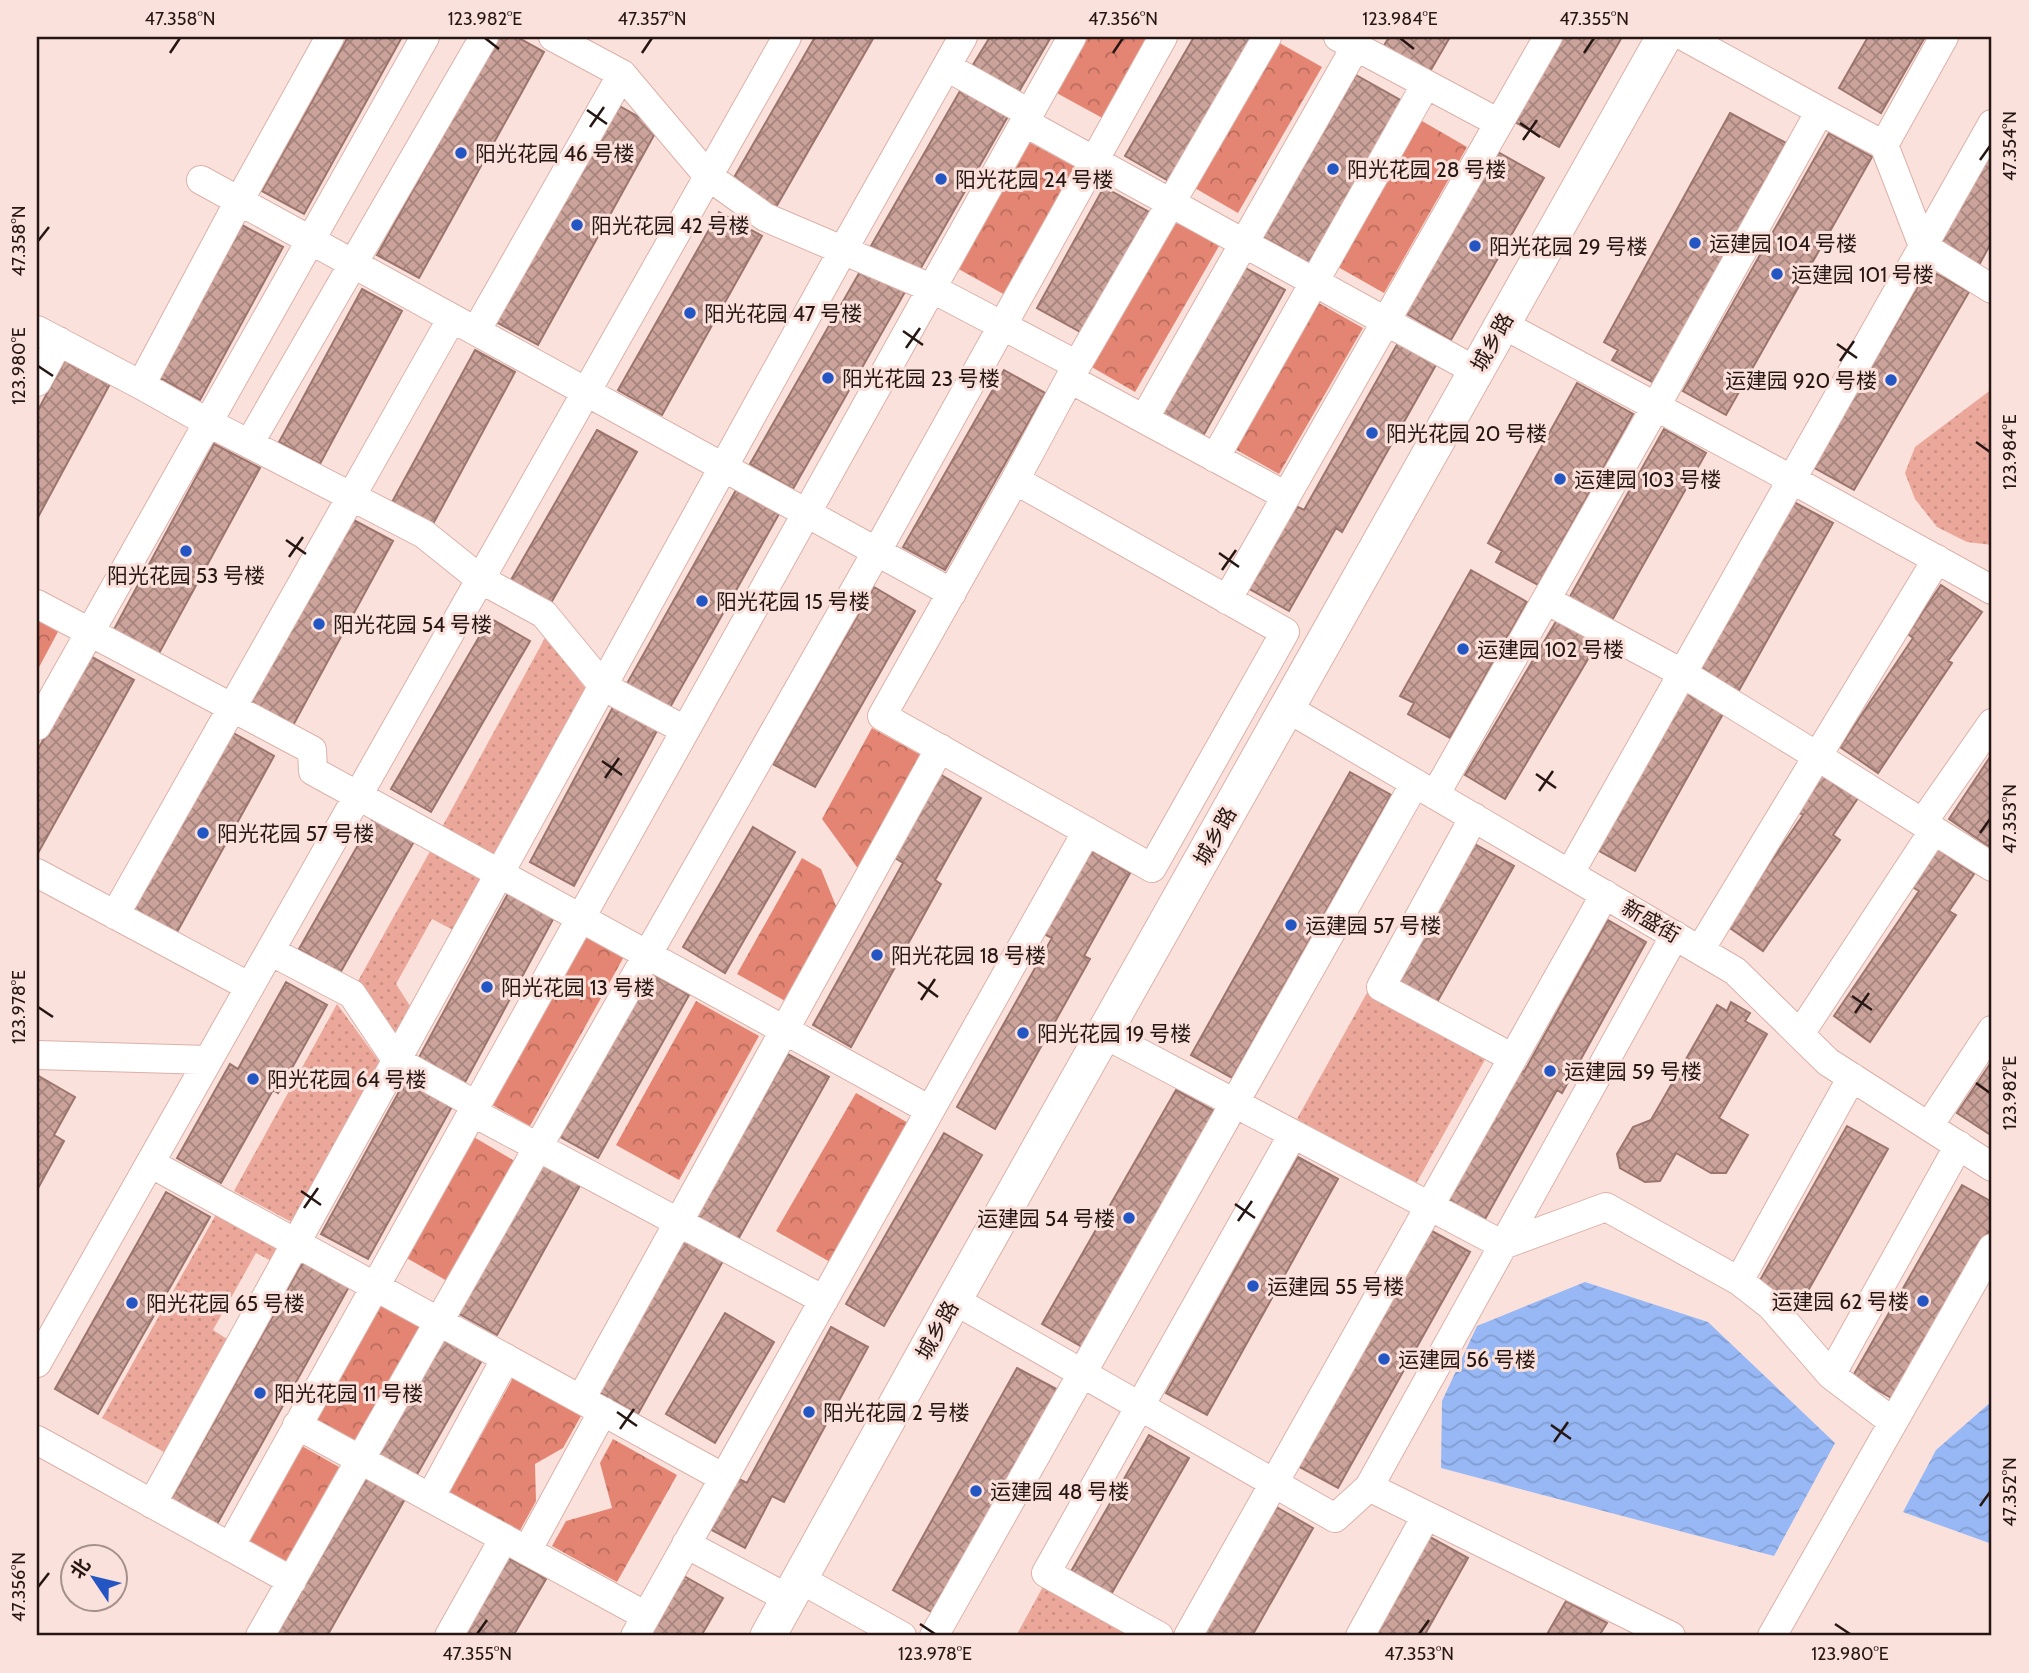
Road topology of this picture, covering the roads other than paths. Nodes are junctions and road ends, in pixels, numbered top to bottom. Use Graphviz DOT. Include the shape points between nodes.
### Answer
graph roads {
  1 [pos="330,37"];
  2 [pos="425,37"];
  3 [pos="484,37"];
  4 [pos="963,37"];
  5 [pos="1072,37"];
  6 [pos="1163,37"];
  7 [pos="1267,37"];
  8 [pos="1548,37"];
  9 [pos="1664,37"];
  10 [pos="1685,37"];
  11 [pos="1944,37"];
  12 [pos="780,39"];
  13 [pos="567,40"];
  14 [pos="1361,43"];
  15 [pos="947,66"];
  16 [pos="622,74"];
  17 [pos="1426,84"];
  18 [pos="1820,111"];
  19 [pos="1027,117"];
  20 [pos="1499,123"];
  21 [pos="1992,124"];
  22 [pos="1884,145"];
  23 [pos="1094,161"];
  24 [pos="708,176"];
  25 [pos="201,180"];
  26 [pos="239,201"];
  27 [pos="1171,203"];
  28 [pos="310,240"];
  29 [pos="1244,243"];
  30 [pos="1923,246"];
  31 [pos="844,250"];
  32 [pos="353,264"];
  33 [pos="1315,282"];
  34 [pos="931,288"];
  35 [pos="1992,289"];
  36 [pos="452,318"];
  37 [pos="1386,321"];
  38 [pos="1503,324"];
  39 [pos="1002,326"];
  40 [pos="476,331"];
  41 [pos="48,336"];
  42 [pos="1476,371"];
  43 [pos="1073,372"];
  44 [pos="37,382"];
  45 [pos="141,385"];
  46 [pos="586,392"];
  47 [pos="1656,406"];
  48 [pos="1144,419"];
  49 [pos="207,422"];
  50 [pos="249,444"];
  51 [pos="1215,458"];
  52 [pos="725,468"];
  53 [pos="1791,479"];
  54 [pos="1015,480"];
  55 [pos="1286,496"];
  56 [pos="351,497"];
  57 [pos="806,513"];
  58 [pos="877,551"];
  59 [pos="1937,559"];
  60 [pos="480,579"];
  61 [pos="1992,590"];
  62 [pos="952,593"];
  63 [pos="1227,600"];
  64 [pos="1546,600"];
  65 [pos="37,604"];
  66 [pos="90,632"];
  67 [pos="1285,632"];
  68 [pos="1318,651"];
  69 [pos="1682,673"];
  70 [pos="604,687"];
  71 [pos="232,708"];
  72 [pos="1287,708"];
  73 [pos="1992,723"];
  74 [pos="37,726"];
  75 [pos="685,730"];
  76 [pos="940,748"];
  77 [pos="1818,756"];
  78 [pos="1425,789"];
  79 [pos="358,796"];
  80 [pos="1474,817"];
  81 [pos="1928,826"];
  82 [pos="1087,831"];
  83 [pos="1992,867"];
  84 [pos="1152,868"];
  85 [pos="37,873"];
  86 [pos="1570,873"];
  87 [pos="501,874"];
  88 [pos="1186,888"];
  89 [pos="1605,894"];
  90 [pos="115,915"];
  91 [pos="580,918"];
  92 [pos="1675,935"];
  93 [pos="1700,950"];
  94 [pos="270,951"];
  95 [pos="647,955"];
  96 [pos="250,987"];
  97 [pos="784,1030"];
  98 [pos="1992,1030"];
  99 [pos="1104,1034"];
  100 [pos="1800,1034"];
  101 [pos="37,1055"];
  102 [pos="1513,1058"];
  103 [pos="208,1060"];
  104 [pos="397,1061"];
  105 [pos="1852,1077"];
  106 [pos="1235,1103"];
  107 [pos="474,1109"];
  108 [pos="930,1110"];
  109 [pos="1928,1126"];
  110 [pos="1293,1134"];
  111 [pos="1959,1145"];
  112 [pos="538,1147"];
  113 [pos="150,1163"];
  114 [pos="1992,1167"];
  115 [pos="1430,1206"];
  116 [pos="678,1223"];
  117 [pos="296,1244"];
  118 [pos="1503,1245"];
  119 [pos="1992,1248"];
  120 [pos="1739,1281"];
  121 [pos="374,1286"];
  122 [pos="824,1300"];
  123 [pos="954,1300"];
  124 [pos="439,1322"];
  125 [pos="506,1358"];
  126 [pos="37,1363"];
  127 [pos="1082,1374"];
  128 [pos="1831,1375"];
  129 [pos="592,1405"];
  130 [pos="1140,1407"];
  131 [pos="1893,1422"];
  132 [pos="298,1425"];
  133 [pos="37,1440"];
  134 [pos="361,1460"];
  135 [pos="724,1478"];
  136 [pos="1275,1484"];
  137 [pos="1369,1487"];
  138 [pos="430,1497"];
  139 [pos="152,1504"];
  140 [pos="1426,1516"];
  141 [pos="686,1544"];
  142 [pos="516,1545"];
  143 [pos="230,1547"];
  144 [pos="292,1581"];
  145 [pos="794,1589"];
  146 [pos="640,1626"];
  147 [pos="260,1636"];
  148 [pos="449,1636"];
  149 [pos="768,1636"];
  150 [pos="902,1636"];
  151 [pos="934,1636"];
  152 [pos="1159,1636"];
  153 [pos="1188,1636"];
  154 [pos="1360,1636"];
  155 [pos="1671,1636"];
  156 [pos="1772,1636"];
  1 -- 26 [label="street"];
  2 -- 28 [label="street"];
  3 -- 32 [label="street"];
  4 -- 15 [label="street"];
  5 -- 19 [label="street"];
  6 -- 23 [label="street"];
  7 -- 27 [label="street"];
  8 -- 20 [label="street"];
  9 -- 38 [label="main road, 城乡路"];
  10 -- 18 [label="street"];
  11 -- 22 [label="street"];
  12 -- 24 [label="street"];
  13 -- 16 [label="street"];
  14 -- 17 [label="street"];
  14 -- 29 [label="street"];
  15 -- 19 [label="street"];
  15 -- 31 [label="street"];
  16 -- 24 [label="street"];
  16 -- 40 [label="street"];
  17 -- 20 [label="street"];
  17 -- 33 [label="street"];
  18 -- 22 [label="street"];
  18 -- 47 [label="street"];
  19 -- 23 [label="street"];
  19 -- 34 [label="street"];
  20 -- 37 [label="street"];
  21 -- 30 [label="street"];
  22 -- 30 [label="street"];
  23 -- 27 [label="street"];
  23 -- 39 [label="street"];
  24 -- 31 [label="street" via="765,217"];
  24 -- 46 [label="street"];
  25 -- 26 [label="street"];
  26 -- 28 [label="street"];
  26 -- 45 [label="street"];
  27 -- 29 [label="street"];
  27 -- 43 [label="street"];
  28 -- 32 [label="street"];
  28 -- 49 [label="street"];
  29 -- 33 [label="street"];
  29 -- 48 [label="street"];
  30 -- 35 [label="street"];
  30 -- 53 [label="street"];
  31 -- 34 [label="street"];
  31 -- 52 [label="street"];
  32 -- 36 [label="street"];
  32 -- 50 [label="street"];
  33 -- 37 [label="street"];
  33 -- 51 [label="street"];
  34 -- 39 [label="street"];
  34 -- 57 [label="street"];
  36 -- 40 [label="street"];
  36 -- 56 [label="street"];
  37 -- 42 [label="street"];
  37 -- 55 [label="street"];
  38 -- 42 [label="main road, 城乡路"];
  38 -- 47 [label="street"];
  39 -- 43 [label="street"];
  39 -- 58 [label="street"];
  40 -- 46 [label="street"];
  41 -- 44 [label="street"];
  41 -- 45 [label="street"];
  42 -- 68 [label="main road, 城乡路"];
  43 -- 48 [label="street"];
  43 -- 54 [label="street"];
  45 -- 49 [label="street"];
  46 -- 52 [label="street"];
  46 -- 60 [label="street"];
  47 -- 53 [label="street"];
  47 -- 64 [label="street"];
  48 -- 51 [label="street"];
  49 -- 50 [label="street"];
  49 -- 66 [label="street"];
  50 -- 56 [label="street"];
  51 -- 55 [label="street"];
  52 -- 57 [label="street"];
  52 -- 70 [label="street"];
  53 -- 59 [label="street"];
  53 -- 69 [label="street"];
  54 -- 62 [label="street"];
  54 -- 63 [label="street"];
  55 -- 63 [label="street"];
  56 -- 60 [label="street" via="424,534"];
  56 -- 71 [label="street"];
  57 -- 58 [label="street"];
  57 -- 75 [label="street"];
  58 -- 62 [label="street"];
  58 -- 95 [label="street"];
  59 -- 61 [label="street"];
  59 -- 77 [label="street"];
  60 -- 70 [label="street" via="544,614"];
  60 -- 79 [label="street"];
  62 -- 76 [label="street" via="882,716"];
  63 -- 67 [label="street"];
  64 -- 69 [label="street"];
  64 -- 78 [label="street"];
  65 -- 66 [label="street"];
  66 -- 71 [label="street"];
  66 -- 74 [label="street"];
  67 -- 68 [label="street"];
  67 -- 84 [label="street"];
  68 -- 72 [label="main road, 城乡路"];
  69 -- 77 [label="street"];
  69 -- 86 [label="street"];
  70 -- 75 [label="street"];
  70 -- 87 [label="street"];
  71 -- 79 [label="street" via="312,750 313,771"];
  71 -- 90 [label="street"];
  72 -- 78 [label="street, 新盛街"];
  72 -- 88 [label="main road, 城乡路"];
  73 -- 81 [label="street"];
  75 -- 91 [label="street"];
  76 -- 82 [label="street"];
  76 -- 97 [label="street"];
  77 -- 81 [label="street"];
  77 -- 93 [label="street"];
  78 -- 80 [label="street, 新盛街"];
  78 -- 106 [label="street"];
  79 -- 87 [label="street"];
  79 -- 94 [label="street"];
  80 -- 86 [label="street, 新盛街"];
  80 -- 102 [label="street" via="1381,987"];
  81 -- 83 [label="street"];
  81 -- 100 [label="street"];
  82 -- 84 [label="street"];
  82 -- 108 [label="street"];
  84 -- 88 [label="street"];
  85 -- 90 [label="street"];
  86 -- 89 [label="street, 新盛街"];
  87 -- 91 [label="street"];
  87 -- 104 [label="street"];
  88 -- 99 [label="main road, 城乡路"];
  89 -- 92 [label="street, 新盛街"];
  89 -- 102 [label="street"];
  90 -- 96 [label="street"];
  91 -- 95 [label="street"];
  91 -- 107 [label="street"];
  92 -- 93 [label="street, 新盛街"];
  92 -- 118 [label="street"];
  93 -- 100 [label="street, 新盛街" via="1735,971"];
  94 -- 96 [label="street"];
  94 -- 104 [label="street" via="352,994"];
  95 -- 97 [label="street"];
  95 -- 112 [label="street"];
  96 -- 103 [label="street"];
  97 -- 108 [label="street"];
  97 -- 116 [label="street"];
  98 -- 109 [label="street"];
  99 -- 106 [label="street"];
  99 -- 123 [label="main road, 城乡路"];
  100 -- 105 [label="street, 新盛街" via="1828,1062"];
  101 -- 103 [label="street"];
  102 -- 115 [label="street"];
  103 -- 113 [label="street"];
  104 -- 107 [label="street"];
  104 -- 117 [label="street"];
  105 -- 109 [label="street, 新盛街"];
  105 -- 120 [label="street"];
  106 -- 110 [label="street"];
  106 -- 127 [label="street"];
  107 -- 112 [label="street"];
  107 -- 121 [label="street"];
  108 -- 122 [label="street"];
  109 -- 111 [label="street, 新盛街"];
  110 -- 115 [label="street"];
  110 -- 130 [label="street"];
  111 -- 114 [label="street, 新盛街"];
  111 -- 128 [label="street"];
  112 -- 116 [label="street"];
  112 -- 124 [label="street"];
  113 -- 117 [label="street"];
  113 -- 126 [label="street"];
  115 -- 118 [label="street"];
  115 -- 136 [label="street"];
  116 -- 122 [label="street"];
  116 -- 129 [label="street"];
  117 -- 121 [label="street"];
  117 -- 139 [label="street"];
  118 -- 120 [label="street" via="1606,1207"];
  118 -- 137 [label="street"];
  119 -- 131 [label="street"];
  120 -- 128 [label="street" via="1770,1306"];
  121 -- 124 [label="street"];
  121 -- 132 [label="street"];
  122 -- 135 [label="street"];
  123 -- 127 [label="street"];
  123 -- 145 [label="main road, 城乡路"];
  124 -- 125 [label="street"];
  124 -- 134 [label="street"];
  125 -- 129 [label="street"];
  125 -- 138 [label="street"];
  127 -- 130 [label="street"];
  127 -- 151 [label="street"];
  128 -- 131 [label="street"];
  129 -- 135 [label="street"];
  129 -- 142 [label="street"];
  130 -- 136 [label="street"];
  130 -- 152 [label="street" via="1046,1573"];
  131 -- 156 [label="street"];
  132 -- 134 [label="street"];
  132 -- 143 [label="street"];
  133 -- 139 [label="street"];
  134 -- 138 [label="street"];
  134 -- 144 [label="street"];
  135 -- 141 [label="street"];
  136 -- 137 [label="street" via="1335,1518"];
  136 -- 153 [label="street"];
  137 -- 140 [label="street"];
  138 -- 142 [label="street"];
  139 -- 143 [label="street"];
  140 -- 154 [label="street"];
  140 -- 155 [label="street"];
  141 -- 145 [label="street"];
  141 -- 146 [label="street"];
  142 -- 146 [label="street"];
  142 -- 148 [label="street"];
  143 -- 144 [label="street"];
  144 -- 147 [label="street"];
  145 -- 149 [label="main road, 城乡路"];
  145 -- 150 [label="street"];
}
